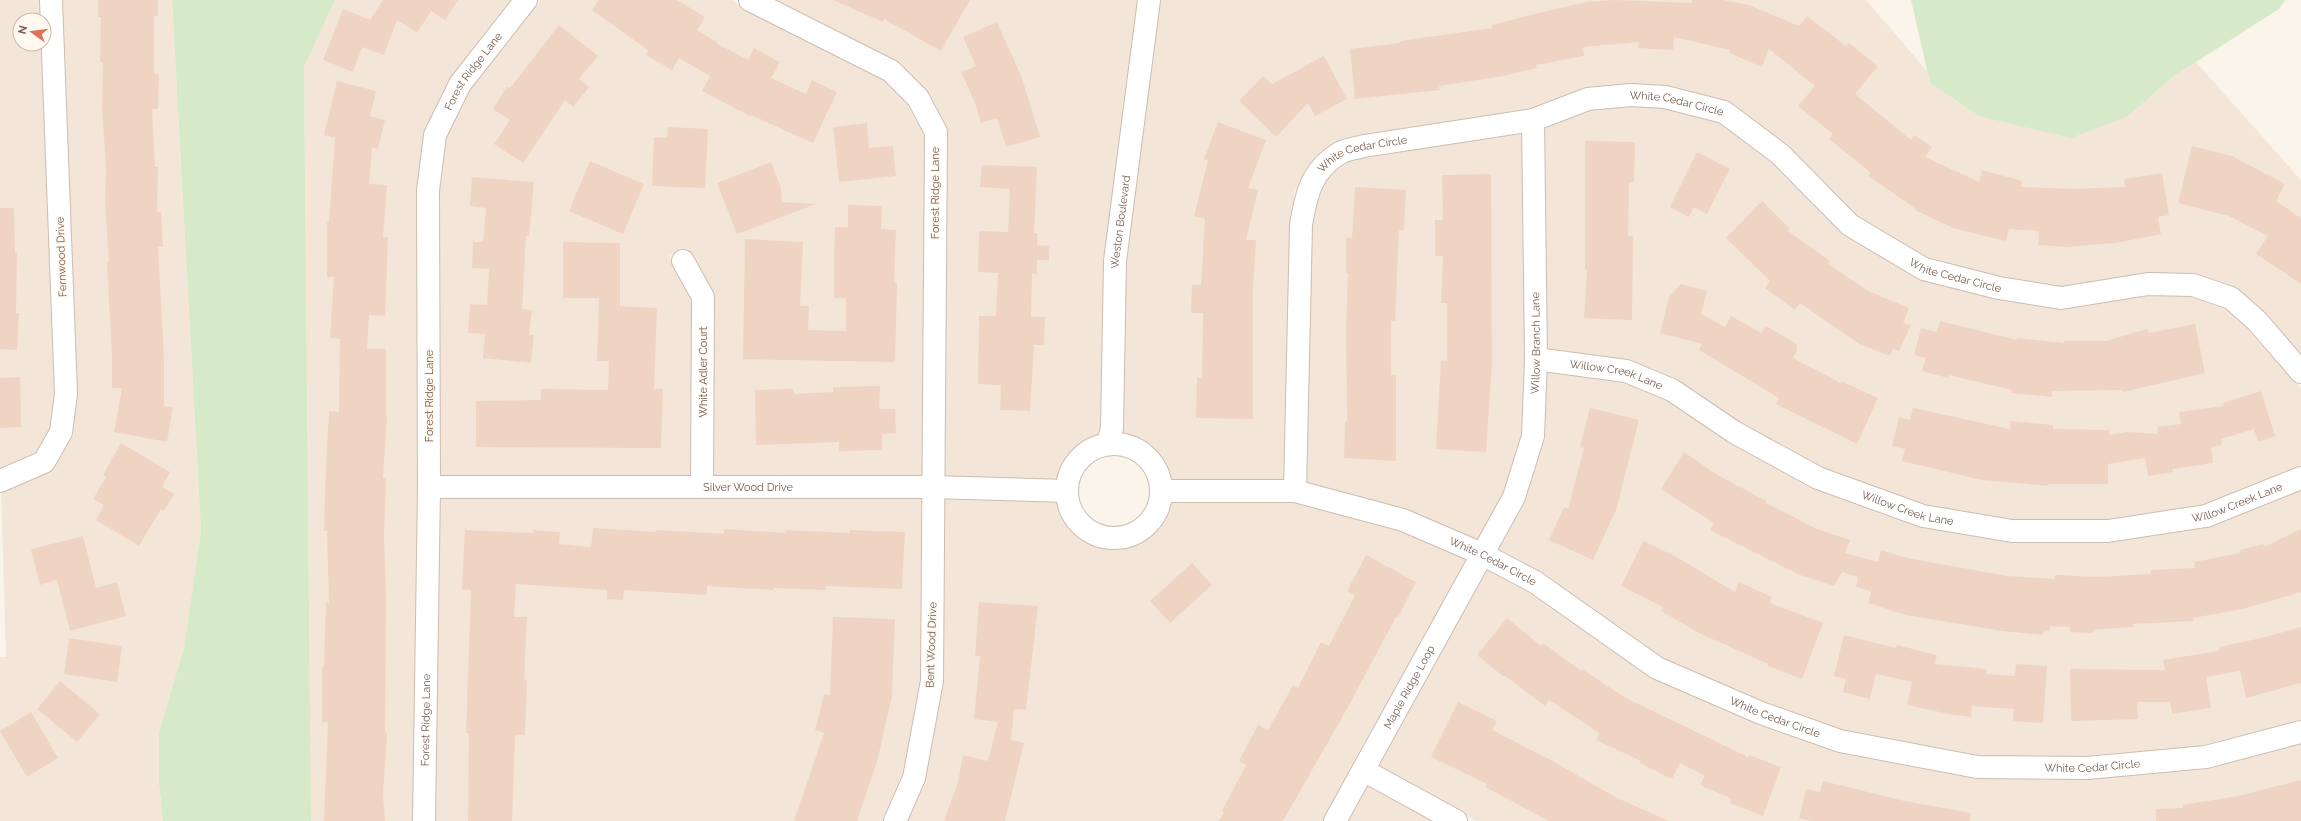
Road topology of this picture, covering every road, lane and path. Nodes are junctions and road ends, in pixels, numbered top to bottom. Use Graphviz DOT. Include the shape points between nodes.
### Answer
graph roads {
  1 [pos="51,0"];
  2 [pos="526,0"];
  3 [pos="750,0"];
  4 [pos="1149,0"];
  5 [pos="1533,120"];
  6 [pos="683,261"];
  7 [pos="1536,359"];
  8 [pos="2301,372"];
  9 [pos="1108,444"];
  10 [pos="2301,478"];
  11 [pos="0,481"];
  12 [pos="429,487"];
  13 [pos="702,487"];
  14 [pos="933,487"];
  15 [pos="1067,491"];
  16 [pos="1162,491"];
  17 [pos="1295,491"];
  18 [pos="1482,554"];
  19 [pos="2301,732"];
  20 [pos="1363,770"];
  21 [pos="424,821"];
  22 [pos="895,821"];
  23 [pos="1335,821"];
  24 [pos="1456,821"];
  1 -- 11 [label="street, Fernwood Drive" via="66,394 61,432 44,462"];
  2 -- 12 [label="street, Forest Ridge Lane" via="460,84 435,135 428,191"];
  3 -- 14 [label="street, Forest Ridge Lane" via="891,70 918,98 936,132"];
  4 -- 9 [label="street, Weston Boulevard" via="1115,261 1112,428"];
  5 -- 7 [label="street, Willow Branch Lane"];
  5 -- 8 [label="street, White Cedar Circle" via="1588,99 1631,95 1665,97 1724,112 1780,154 1850,225 1924,268 1999,288 2061,298 2148,284 2192,284 2231,298 2257,321"];
  5 -- 17 [label="street, White Cedar Circle" via="1364,146 1340,153 1319,172 1306,193 1301,225"];
  6 -- 13 [label="street, White Adler Court" via="703,297"];
  7 -- 10 [label="street, Willow Creek Lane" via="1626,371 1672,390 1734,432 1818,478 1923,516 2012,531 2108,531 2206,516"];
  7 -- 18 [label="street, Willow Branch Lane" via="1533,436 1514,497"];
  9 -- 15 [label="street" via="1094,448 1084,455 1071,473"];
  9 -- 16 [label="street" via="1132,447 1146,456 1156,469"];
  12 -- 13 [label="street, Silver Wood Drive"];
  12 -- 21 [label="street, Forest Ridge Lane"];
  13 -- 14 [label="street, Silver Wood Drive"];
  14 -- 15 [label="street, Silver Wood Drive"];
  14 -- 22 [label="street, Bent Wood Drive" via="932,681 914,778"];
  15 -- 16 [label="street" via="1072,512 1086,530 1112,539 1134,535 1147,526 1155,516"];
  16 -- 17 [label="street, White Cedar Circle"];
  17 -- 18 [label="street, White Cedar Circle" via="1403,520"];
  18 -- 19 [label="street, White Cedar Circle" via="1535,582 1657,668 1761,713 1840,741 1977,767 2087,768 2206,757"];
  18 -- 20 [label="street, Maple Ridge Loop"];
  20 -- 23 [label="street, Maple Ridge Loop"];
  20 -- 24 [label="street"];
}
